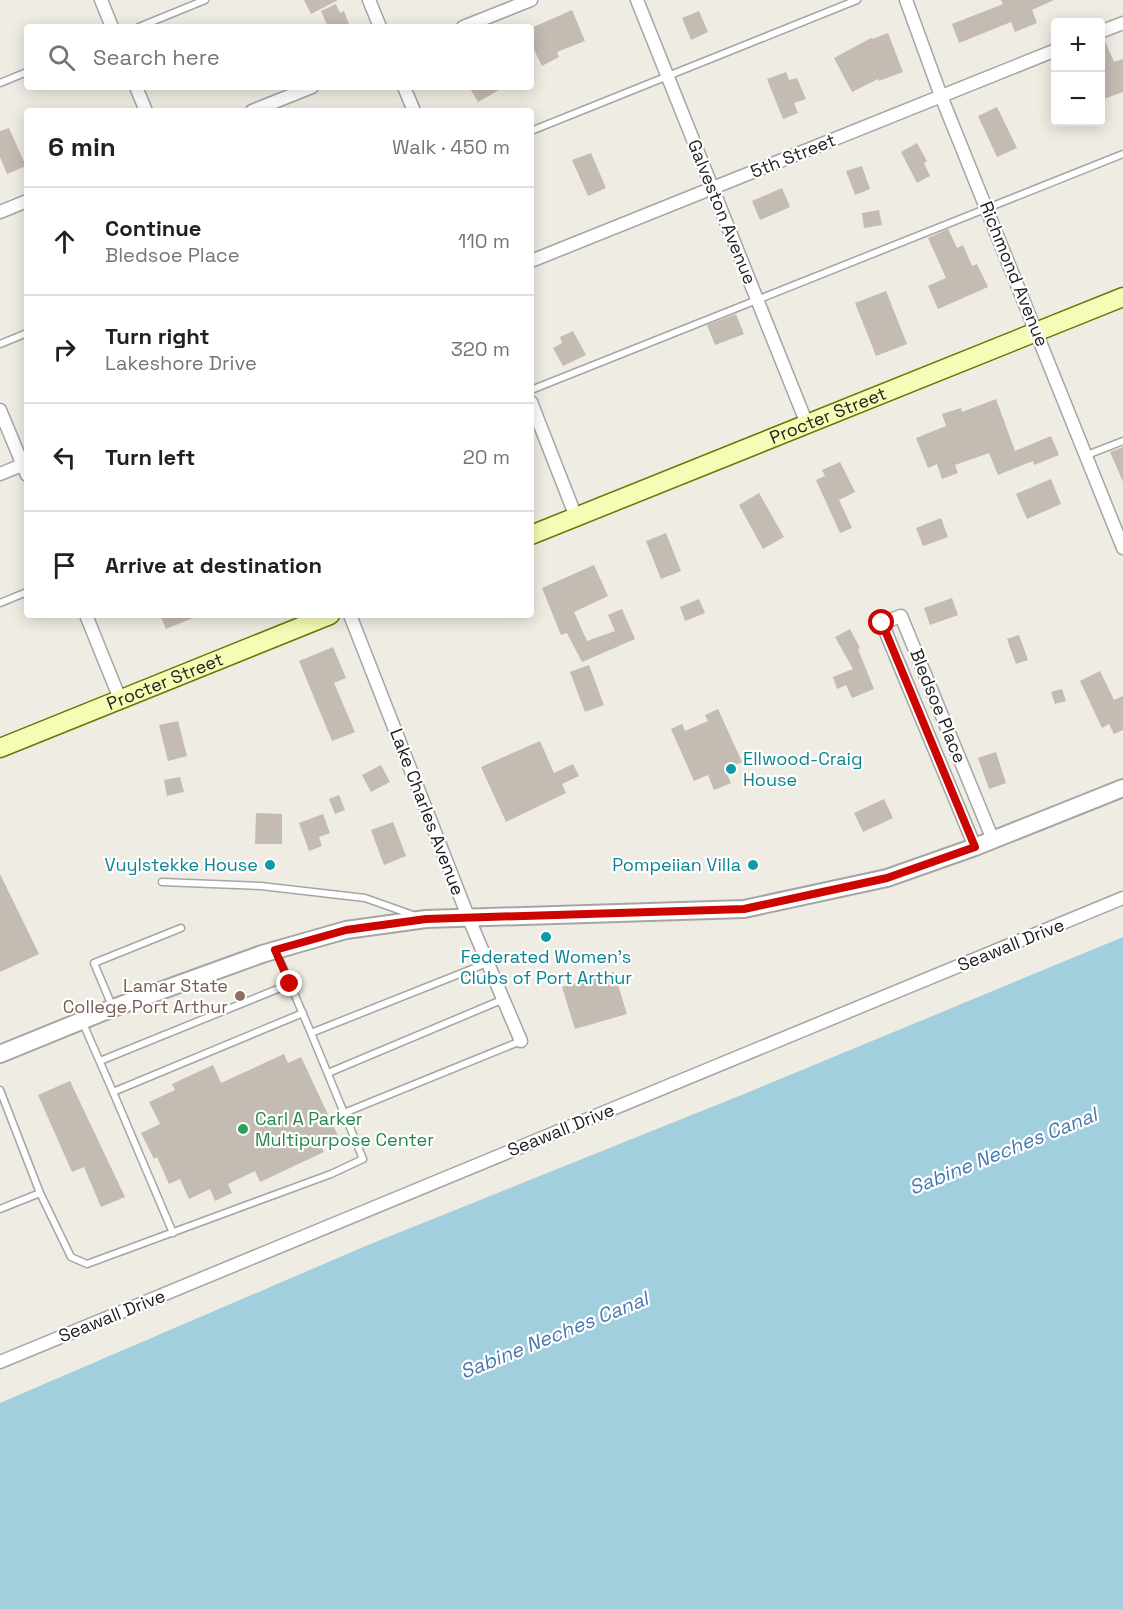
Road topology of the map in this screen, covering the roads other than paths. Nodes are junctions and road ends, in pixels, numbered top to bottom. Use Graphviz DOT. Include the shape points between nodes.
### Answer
graph roads {
  1 [pos="101,0"];
  2 [pos="205,0"];
  3 [pos="369,0"];
  4 [pos="531,0"];
  5 [pos="637,0"];
  6 [pos="857,0"];
  7 [pos="906,0"];
  8 [pos="1123,22"];
  9 [pos="111,24"];
  10 [pos="145,24"];
  11 [pos="379,24"];
  12 [pos="471,24"];
  13 [pos="1105,30"];
  14 [pos="1051,52"];
  15 [pos="24,73"];
  16 [pos="668,75"];
  17 [pos="0,83"];
  18 [pos="137,90"];
  19 [pos="304,90"];
  20 [pos="405,90"];
  21 [pos="942,96"];
  22 [pos="145,108"];
  23 [pos="260,108"];
  24 [pos="413,108"];
  25 [pos="534,130"];
  26 [pos="1123,154"];
  27 [pos="712,188"];
  28 [pos="24,202"];
  29 [pos="987,207"];
  30 [pos="0,212"];
  31 [pos="534,260"];
  32 [pos="1123,297"];
  33 [pos="758,300"];
  34 [pos="1037,332"];
  35 [pos="24,334"];
  36 [pos="0,344"];
  37 [pos="534,389"];
  38 [pos="0,410"];
  39 [pos="534,410"];
  40 [pos="807,424"];
  41 [pos="1123,441"];
  42 [pos="1087,455"];
  43 [pos="24,463"];
  44 [pos="24,468"];
  45 [pos="0,474"];
  46 [pos="576,517"];
  47 [pos="534,534"];
  48 [pos="1123,548"];
  49 [pos="24,593"];
  50 [pos="0,603"];
  51 [pos="87,618"];
  52 [pos="322,618"];
  53 [pos="351,618"];
  54 [pos="120,699"];
  55 [pos="0,747"];
  56 [pos="1123,788"];
  57 [pos="993,840"];
  58 [pos="975,847"];
  59 [pos="162,882"];
  60 [pos="1123,898"];
  61 [pos="426,919"];
  62 [pos="469,919"];
  63 [pos="181,928"];
  64 [pos="275,950"];
  65 [pos="488,963"];
  66 [pos="290,984"];
  67 [pos="504,999"];
  68 [pos="113,1008"];
  69 [pos="303,1013"];
  70 [pos="82,1021"];
  71 [pos="311,1033"];
  72 [pos="521,1041"];
  73 [pos="0,1054"];
  74 [pos="100,1062"];
  75 [pos="328,1073"];
  76 [pos="0,1090"];
  77 [pos="113,1092"];
  78 [pos="344,1113"];
  79 [pos="40,1193"];
  80 [pos="0,1209"];
  81 [pos="173,1233"];
  82 [pos="0,1362"];
  1 -- 9 [label="street"];
  2 -- 10 [label="lane"];
  3 -- 11 [label="street"];
  4 -- 12 [label="street"];
  5 -- 16 [label="street, Galveston Avenue"];
  6 -- 16 [label="lane"];
  7 -- 21 [label="street, Richmond Avenue"];
  8 -- 13 [label="street"];
  14 -- 21 [label="street, 5th Street"];
  15 -- 17 [label="lane"];
  16 -- 25 [label="lane"];
  16 -- 27 [label="street, Galveston Avenue"];
  18 -- 22 [label="street"];
  19 -- 23 [label="street"];
  20 -- 24 [label="street"];
  21 -- 27 [label="street, 5th Street"];
  21 -- 29 [label="street, Richmond Avenue"];
  26 -- 29 [label="lane"];
  27 -- 31 [label="street, 5th Street"];
  27 -- 33 [label="street, Galveston Avenue"];
  28 -- 30 [label="street"];
  29 -- 33 [label="lane"];
  29 -- 34 [label="street, Richmond Avenue"];
  32 -- 34 [label="main road, Procter Street"];
  33 -- 37 [label="lane"];
  33 -- 40 [label="street, Galveston Avenue"];
  34 -- 40 [label="main road, Procter Street"];
  34 -- 42 [label="street, Richmond Avenue"];
  35 -- 36 [label="lane"];
  38 -- 43 [label="street"];
  39 -- 46 [label="street"];
  40 -- 46 [label="main road, Procter Street"];
  41 -- 42 [label="lane"];
  42 -- 48 [label="street, Richmond Avenue"];
  44 -- 45 [label="street"];
  46 -- 47 [label="main road, Procter Street"];
  49 -- 50 [label="lane"];
  51 -- 54 [label="street"];
  52 -- 54 [label="main road, Procter Street"];
  53 -- 62 [label="street, Lake Charles Avenue"];
  54 -- 55 [label="main road, Procter Street"];
  56 -- 57 [label="street"];
  57 -- 58 [label="street"];
  57 -- 58 [label="street, Bledsoe Place" via="901,616 882,623"];
  58 -- 62 [label="street" via="887,878 744,909"];
  59 -- 61 [label="lane" via="261,886 365,898"];
  60 -- 82 [label="street, Seawall Drive"];
  61 -- 62 [label="street"];
  61 -- 64 [label="street" via="346,930"];
  62 -- 65 [label="street, Lake Charles Avenue"];
  63 -- 68 [label="lane" via="94,963"];
  64 -- 66 [label="lane"];
  64 -- 68 [label="street"];
  65 -- 67 [label="street, Lake Charles Avenue"];
  65 -- 71 [label="lane"];
  66 -- 69 [label="lane"];
  66 -- 74 [label="lane"];
  67 -- 72 [label="street, Lake Charles Avenue"];
  67 -- 75 [label="lane"];
  68 -- 70 [label="street"];
  69 -- 71 [label="lane"];
  69 -- 77 [label="lane"];
  70 -- 73 [label="street"];
  70 -- 74 [label="lane"];
  71 -- 75 [label="lane"];
  72 -- 78 [label="lane"];
  74 -- 77 [label="lane"];
  75 -- 78 [label="lane"];
  76 -- 79 [label="lane"];
  77 -- 81 [label="lane"];
  78 -- 81 [label="lane" via="363,1159"];
  79 -- 80 [label="lane"];
  79 -- 81 [label="lane" via="71,1257 87,1264"];
}
